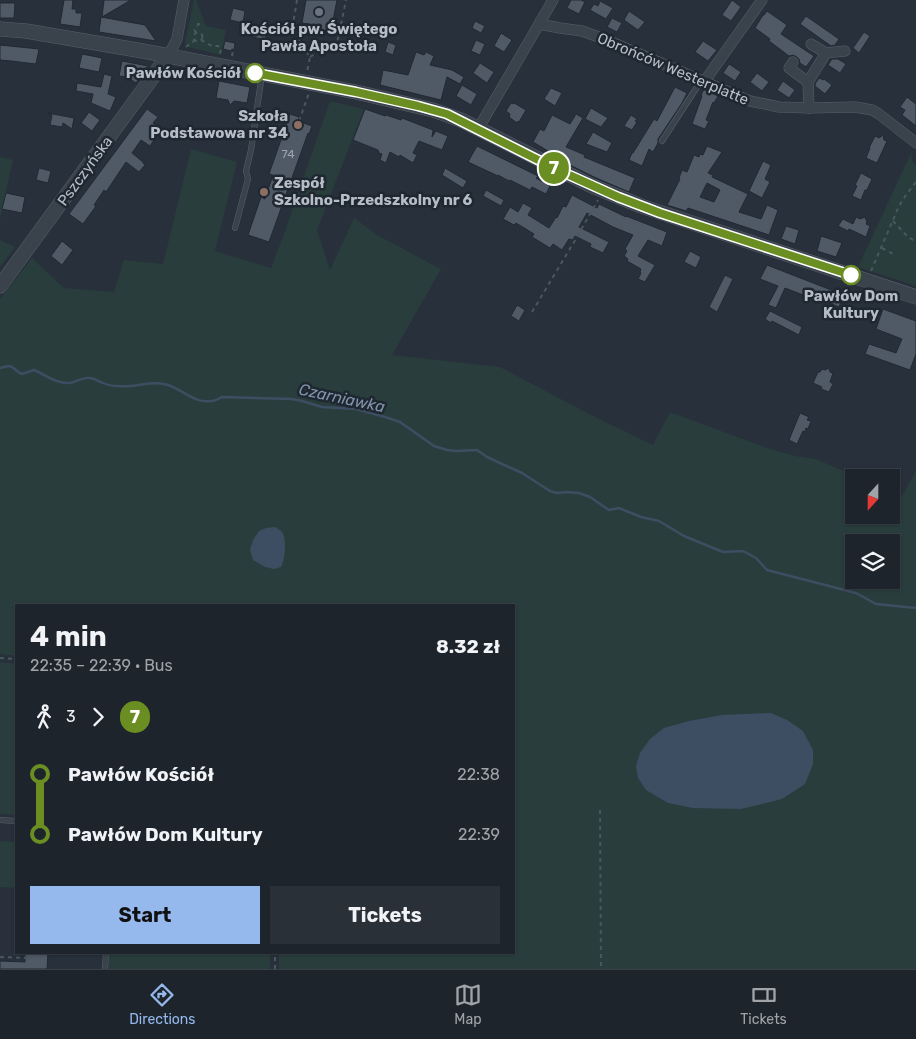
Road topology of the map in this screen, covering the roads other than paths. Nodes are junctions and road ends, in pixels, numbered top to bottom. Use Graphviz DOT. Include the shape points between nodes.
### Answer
graph roads {
  1 [pos="184,0"];
  2 [pos="553,0"];
  3 [pos="762,0"];
  4 [pos="540,22"];
  5 [pos="0,29"];
  6 [pos="811,44"];
  7 [pos="845,51"];
  8 [pos="826,54"];
  9 [pos="168,56"];
  10 [pos="793,62"];
  11 [pos="262,74"];
  12 [pos="703,81"];
  13 [pos="808,82"];
  14 [pos="809,108"];
  15 [pos="478,129"];
  16 [pos="662,141"];
  17 [pos="916,144"];
  18 [pos="235,228"];
  19 [pos="0,286"];
  20 [pos="916,297"];
  21 [pos="0,820"];
  22 [pos="15,821"];
  23 [pos="106,954"];
  24 [pos="105,969"];
  1 -- 9 [label="street" via="177,39"];
  2 -- 4 [label="street"];
  3 -- 12 [label="street"];
  4 -- 12 [label="street, Obrońców Westerplatte" via="582,31"];
  4 -- 15 [label="street"];
  5 -- 9 [label="street"];
  6 -- 8 [label="street"];
  7 -- 8 [label="street"];
  8 -- 13 [label="street"];
  9 -- 11 [label="street"];
  9 -- 19 [label="street, Pszczyńska"];
  10 -- 13 [label="street" via="788,68"];
  11 -- 15 [label="street" via="433,110"];
  11 -- 18 [label="lane" via="246,171 248,179"];
  12 -- 14 [label="street, Obrońców Westerplatte" via="750,101"];
  12 -- 16 [label="lane"];
  13 -- 14 [label="street"];
  14 -- 17 [label="street, Obrońców Westerplatte" via="855,106 872,110"];
  15 -- 20 [label="street" via="558,170 660,213"];
  21 -- 22 [label="lane"];
  23 -- 24 [label="lane"];
}
